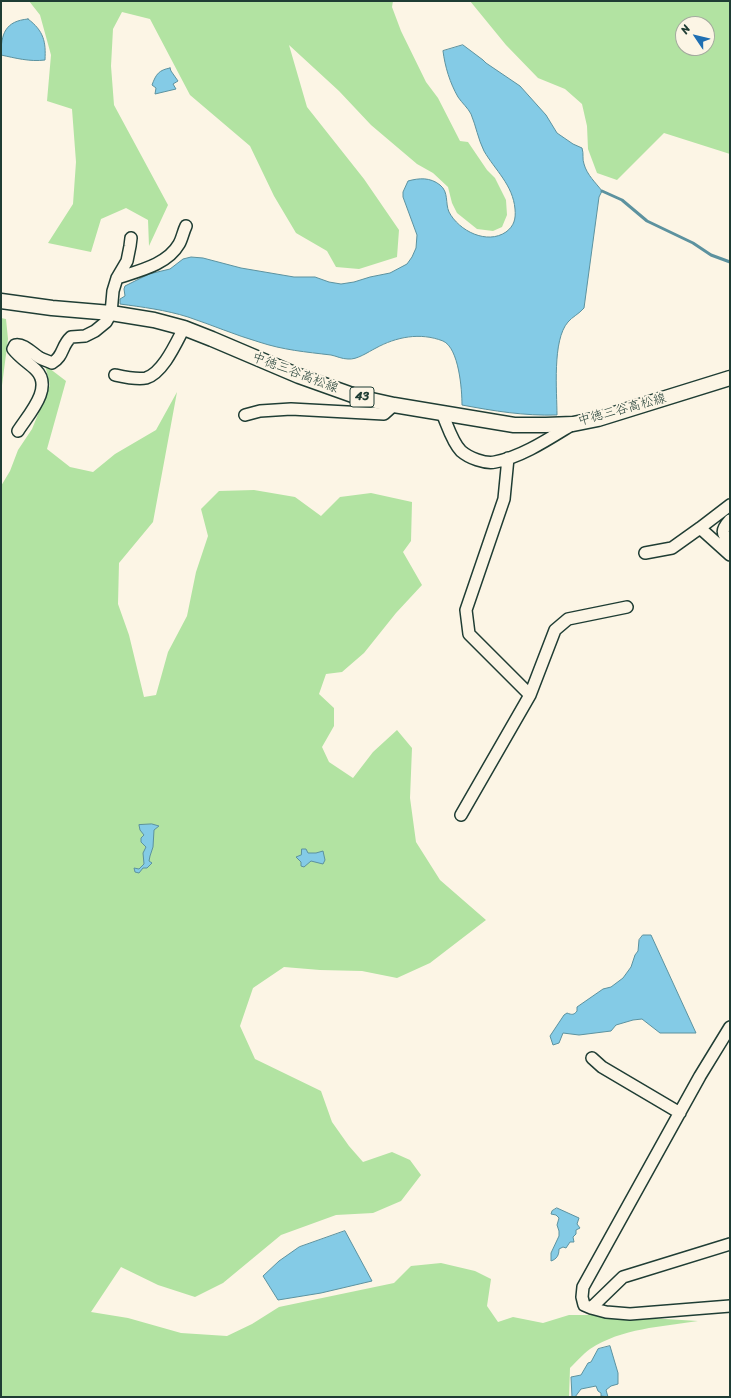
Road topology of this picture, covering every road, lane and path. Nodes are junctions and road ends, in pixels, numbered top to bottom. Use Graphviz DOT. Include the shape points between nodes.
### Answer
graph roads {
  1 [pos="186,226"];
  2 [pos="131,238"];
  3 [pos="117,278"];
  4 [pos="1,301"];
  5 [pos="111,313"];
  6 [pos="184,328"];
  7 [pos="115,376"];
  8 [pos="730,378"];
  9 [pos="394,405"];
  10 [pos="442,413"];
  11 [pos="244,415"];
  12 [pos="573,424"];
  13 [pos="18,431"];
  14 [pos="508,458"];
  15 [pos="730,505"];
  16 [pos="730,520"];
  17 [pos="700,528"];
  18 [pos="730,543"];
  19 [pos="644,553"];
  20 [pos="730,555"];
  21 [pos="627,607"];
  22 [pos="530,695"];
  23 [pos="461,815"];
  24 [pos="730,1027"];
  25 [pos="592,1058"];
  26 [pos="680,1113"];
  27 [pos="730,1244"];
  28 [pos="730,1306"];
  29 [pos="590,1308"];
  1 -- 3 [label="street" via="179,244 170,256 150,267"];
  2 -- 3 [label="street" via="127,261"];
  3 -- 5 [label="street"];
  4 -- 5 [label="main road, 中徳三谷高松線 / 43"];
  5 -- 6 [label="main road, 中徳三谷高松線 / 43"];
  5 -- 13 [label="street" via="106,322 95,331 85,336 71,337 65,342 59,359 52,363 18,344 15,345 13,350 37,371 42,378 43,387 41,396"];
  6 -- 7 [label="street" via="173,350 156,372 146,378"];
  6 -- 9 [label="main road, 中徳三谷高松線 / 43" via="299,376"];
  8 -- 12 [label="main road, 中徳三谷高松線 / 43" via="598,419"];
  9 -- 10 [label="main road, 中徳三谷高松線 / 43"];
  9 -- 11 [label="street" via="384,414 292,409"];
  10 -- 12 [label="main road, 中徳三谷高松線 / 43" via="514,425"];
  10 -- 14 [label="street" via="450,435 461,451 474,459 494,462"];
  12 -- 14 [label="street"];
  14 -- 22 [label="street" via="504,499 466,610 469,634"];
  15 -- 17 [label="street"];
  16 -- 18 [label="street" via="723,531"];
  17 -- 19 [label="street" via="672,548"];
  17 -- 20 [label="street"];
  21 -- 22 [label="street" via="568,619 555,630"];
  22 -- 23 [label="street"];
  24 -- 26 [label="street"];
  25 -- 26 [label="street" via="602,1067"];
  26 -- 29 [label="street" via="583,1287 584,1305"];
  27 -- 29 [label="street" via="623,1277"];
  28 -- 29 [label="street" via="630,1314"];
}
